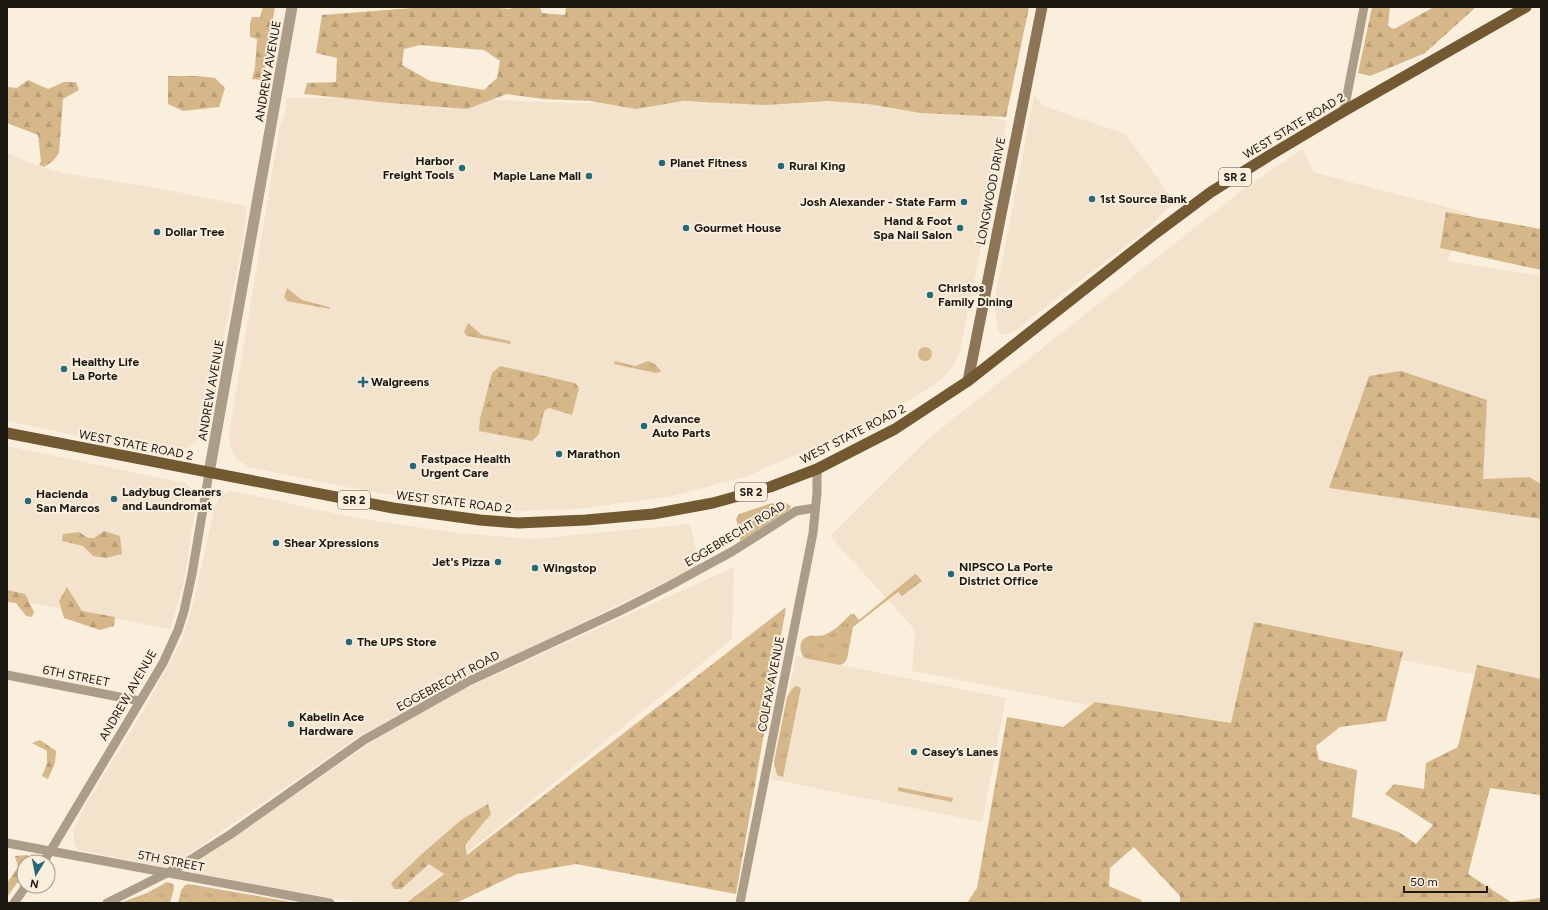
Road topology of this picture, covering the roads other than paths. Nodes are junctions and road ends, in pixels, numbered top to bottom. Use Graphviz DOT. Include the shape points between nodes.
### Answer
graph roads {
  1 [pos="292,7"];
  2 [pos="1042,7"];
  3 [pos="1364,7"];
  4 [pos="1526,7"];
  5 [pos="1344,111"];
  6 [pos="968,381"];
  7 [pos="7,433"];
  8 [pos="817,469"];
  9 [pos="209,473"];
  10 [pos="815,508"];
  11 [pos="7,677"];
  12 [pos="140,701"];
  13 [pos="7,843"];
  14 [pos="51,850"];
  15 [pos="48,854"];
  16 [pos="167,873"];
  17 [pos="20,894"];
  18 [pos="14,903"];
  19 [pos="107,903"];
  20 [pos="330,903"];
  21 [pos="740,903"];
  1 -- 9 [label="street, ANDREW AVENUE"];
  2 -- 6 [label="main road, LONGWOOD DRIVE"];
  3 -- 5 [label="street"];
  4 -- 5 [label="main road, WEST STATE ROAD 2 / SR 2"];
  5 -- 6 [label="main road, WEST STATE ROAD 2 / SR 2" via="1211,192"];
  6 -- 8 [label="main road, WEST STATE ROAD 2 / SR 2" via="895,429"];
  7 -- 9 [label="main road, WEST STATE ROAD 2 / SR 2"];
  8 -- 9 [label="main road, WEST STATE ROAD 2 / SR 2" via="770,487 713,503 653,514 518,523 393,508"];
  8 -- 10 [label="street, COLFAX AVENUE"];
  9 -- 12 [label="street, ANDREW AVENUE" via="184,611 163,663"];
  10 -- 16 [label="street, EGGEBRECHT ROAD" via="796,511 733,551 669,586 467,682 364,740 231,834"];
  10 -- 21 [label="street, COLFAX AVENUE" via="813,533"];
  11 -- 12 [label="street, 6TH STREET"];
  12 -- 14 [label="street, ANDREW AVENUE"];
  13 -- 14 [label="street, 5TH STREET"];
  14 -- 15 [label="street, ANDREW AVENUE"];
  14 -- 16 [label="street, 5TH STREET"];
  16 -- 19 [label="street, EGGEBRECHT ROAD"];
  16 -- 20 [label="street, 5TH STREET"];
  17 -- 18 [label="street"];
}
